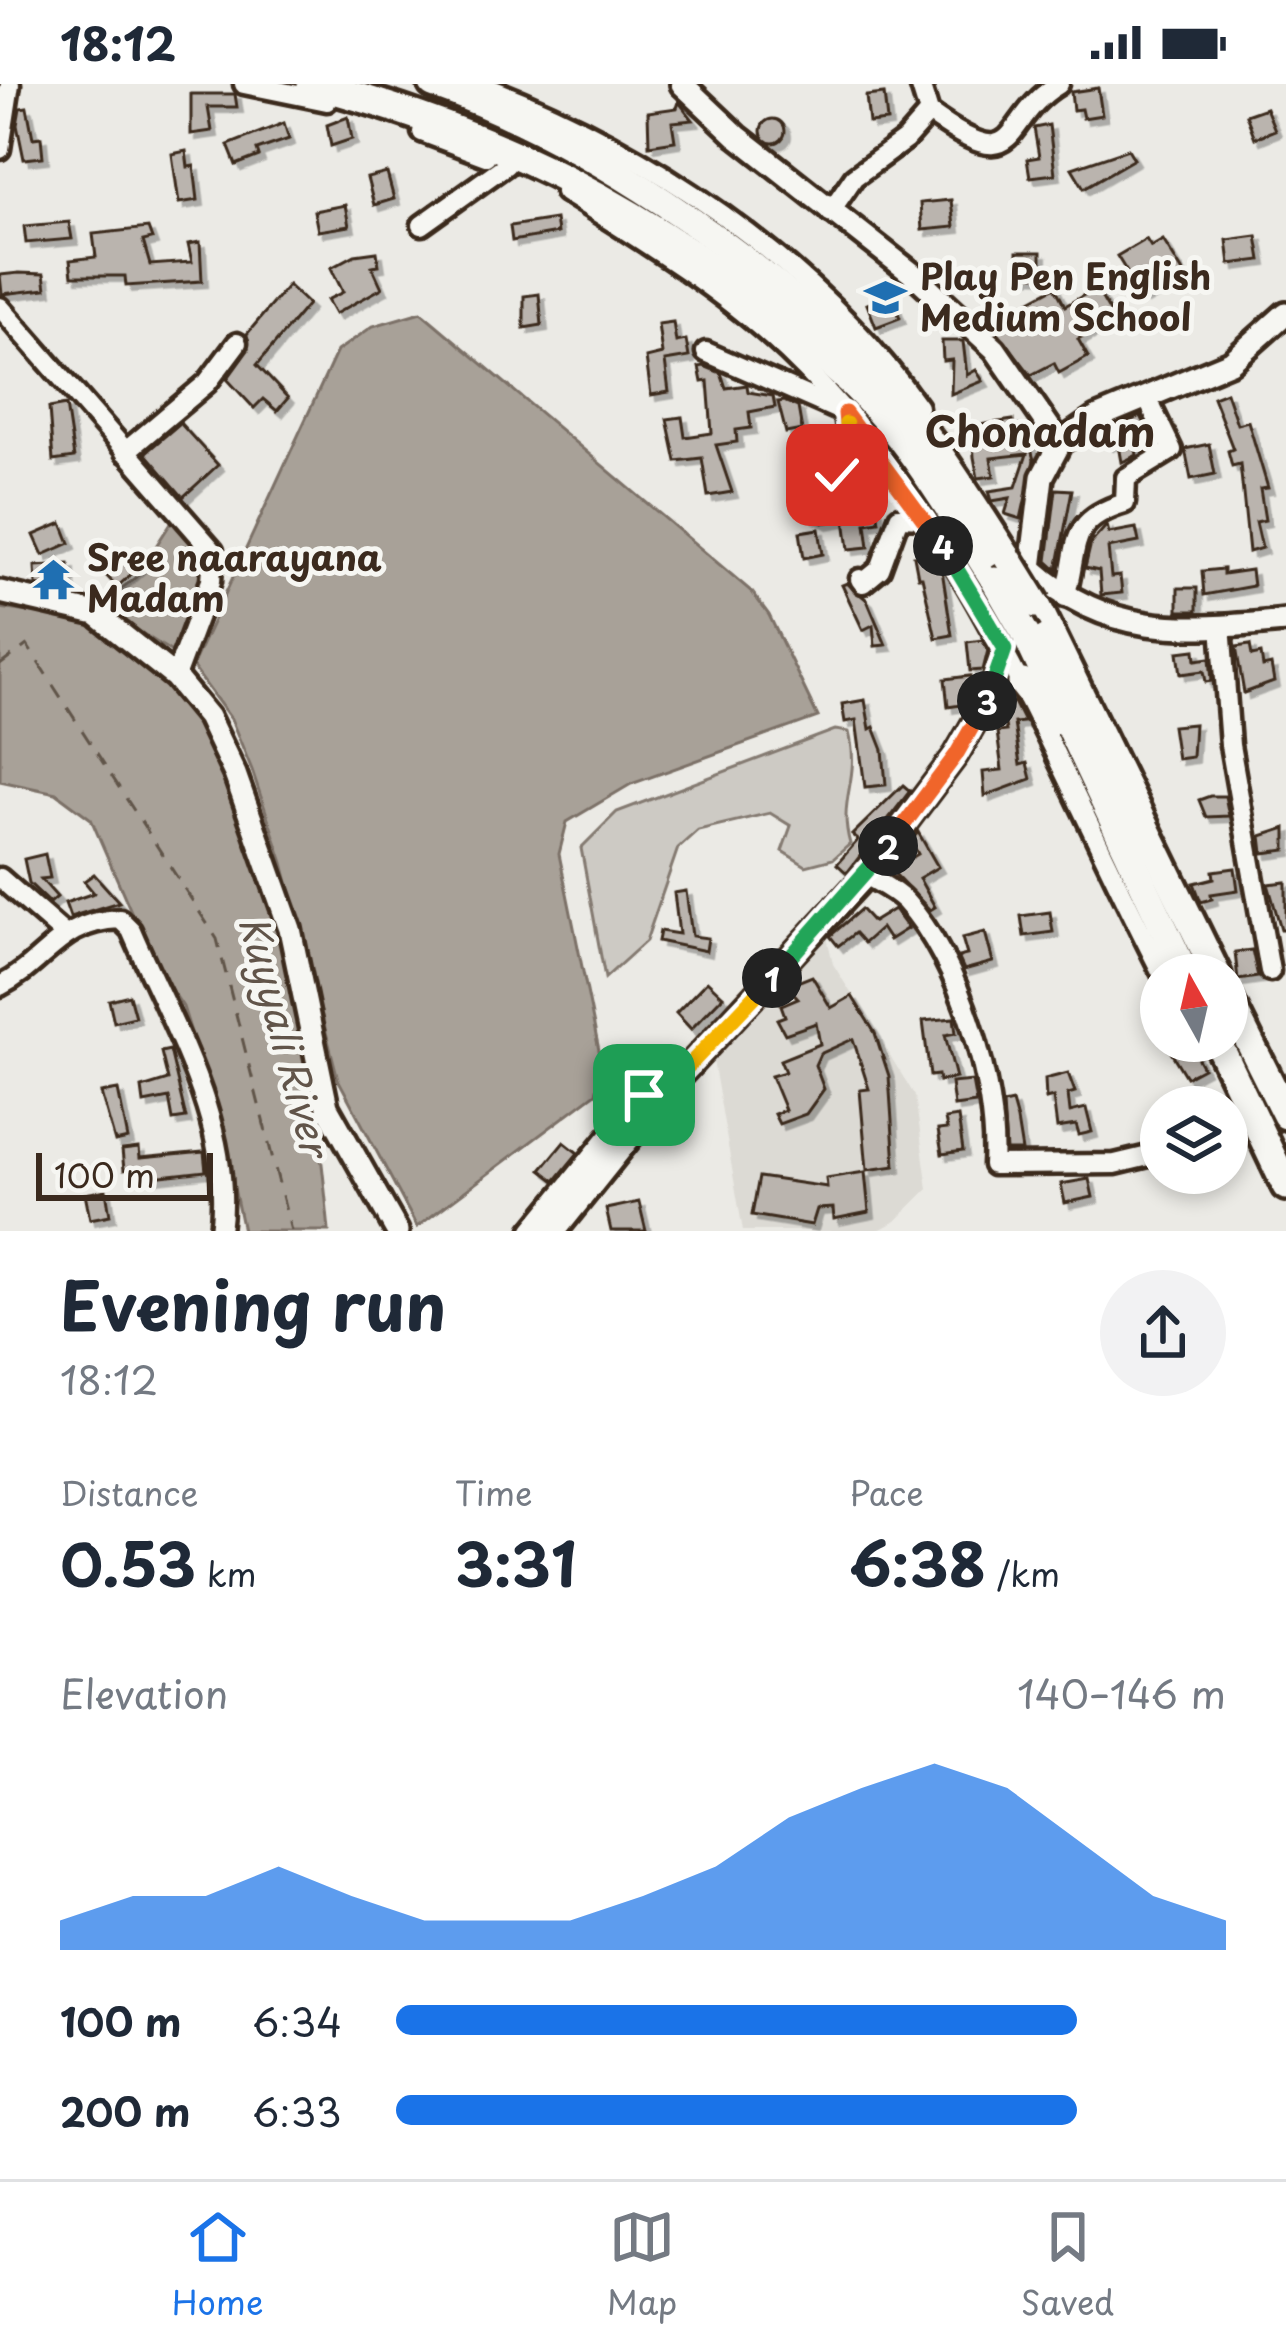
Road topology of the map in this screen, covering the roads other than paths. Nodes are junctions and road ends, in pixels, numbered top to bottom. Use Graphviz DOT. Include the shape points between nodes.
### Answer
graph roads {
  1 [pos="10,84"];
  2 [pos="244,84"];
  3 [pos="311,84"];
  4 [pos="433,84"];
  5 [pos="478,84"];
  6 [pos="682,84"];
  7 [pos="920,84"];
  8 [pos="1052,86"];
  9 [pos="928,112"];
  10 [pos="0,149"];
  11 [pos="506,165"];
  12 [pos="830,212"];
  13 [pos="422,225"];
  14 [pos="0,307"];
  15 [pos="1286,314"];
  16 [pos="237,343"];
  17 [pos="706,352"];
  18 [pos="1147,398"];
  19 [pos="845,413"];
  20 [pos="1060,443"];
  21 [pos="125,452"];
  22 [pos="820,502"];
  23 [pos="926,518"];
  24 [pos="1011,569"];
  25 [pos="860,579"];
  26 [pos="0,592"];
  27 [pos="1065,597"];
  28 [pos="1286,621"];
  29 [pos="1221,625"];
  30 [pos="1016,642"];
  31 [pos="1069,645"];
  32 [pos="175,676"];
  33 [pos="1022,683"];
  34 [pos="1089,712"];
  35 [pos="1090,772"];
  36 [pos="866,874"];
  37 [pos="0,878"];
  38 [pos="63,933"];
  39 [pos="1153,954"];
  40 [pos="1176,954"];
  41 [pos="1211,954"];
  42 [pos="1212,954"];
  43 [pos="1270,971"];
  44 [pos="0,986"];
  45 [pos="1248,1039"];
  46 [pos="1224,1062"];
  47 [pos="677,1078"];
  48 [pos="1286,1115"];
  49 [pos="1140,1158"];
  50 [pos="1286,1186"];
  51 [pos="220,1231"];
  52 [pos="397,1231"];
  53 [pos="532,1231"];
  54 [pos="556,1231"];
  1 -- 10 [label="street"];
  2 -- 11 [label="street" via="394,121"];
  3 -- 24 [label="highway" via="524,154 624,207 852,383"];
  4 -- 24 [label="highway" via="645,190 752,269 868,368 952,474"];
  5 -- 24 [label="street" via="688,192 831,303 900,381"];
  6 -- 12 [label="main road"];
  7 -- 9 [label="street"];
  8 -- 9 [label="street" via="1008,141 989,145"];
  9 -- 12 [label="street" via="854,177"];
  11 -- 13 [label="street"];
  11 -- 19 [label="street" via="637,237 785,350"];
  12 -- 20 [label="main road" via="995,349"];
  14 -- 21 [label="street"];
  15 -- 18 [label="main road" via="1232,362"];
  16 -- 21 [label="street" via="207,382"];
  17 -- 19 [label="street"];
  18 -- 20 [label="main road"];
  18 -- 27 [label="street" via="1172,449 1126,478 1125,503 1082,526"];
  19 -- 22 [label="street" via="849,450"];
  19 -- 23 [label="street"];
  20 -- 24 [label="main road"];
  21 -- 32 [label="street" via="213,551 211,581"];
  23 -- 25 [label="street" via="899,518 880,568 870,581"];
  23 -- 30 [label="street"];
  24 -- 27 [label="main road"];
  24 -- 30 [label="highway, bridge"];
  24 -- 31 [label="street"];
  24 -- 34 [label="highway, bridge"];
  26 -- 32 [label="main road" via="96,614"];
  27 -- 29 [label="main road" via="1135,625"];
  28 -- 29 [label="main road"];
  29 -- 43 [label="street" via="1230,745"];
  30 -- 33 [label="street"];
  30 -- 35 [label="highway"];
  30 -- 36 [label="main road" via="956,755"];
  31 -- 34 [label="highway"];
  31 -- 42 [label="street"];
  32 -- 52 [label="main road" via="208,717 235,775 290,929 327,1107"];
  33 -- 35 [label="highway"];
  33 -- 39 [label="street"];
  34 -- 41 [label="highway"];
  35 -- 40 [label="highway"];
  36 -- 47 [label="main road"];
  36 -- 49 [label="street" via="904,899 944,956 992,1093 993,1166"];
  37 -- 38 [label="street"];
  38 -- 44 [label="street"];
  38 -- 51 [label="street" via="120,919 131,930 197,1084 224,1207"];
  45 -- 48 [label="highway"];
  46 -- 50 [label="highway"];
  47 -- 53 [label="main road" via="644,1095"];
  47 -- 54 [label="main road"];
}
